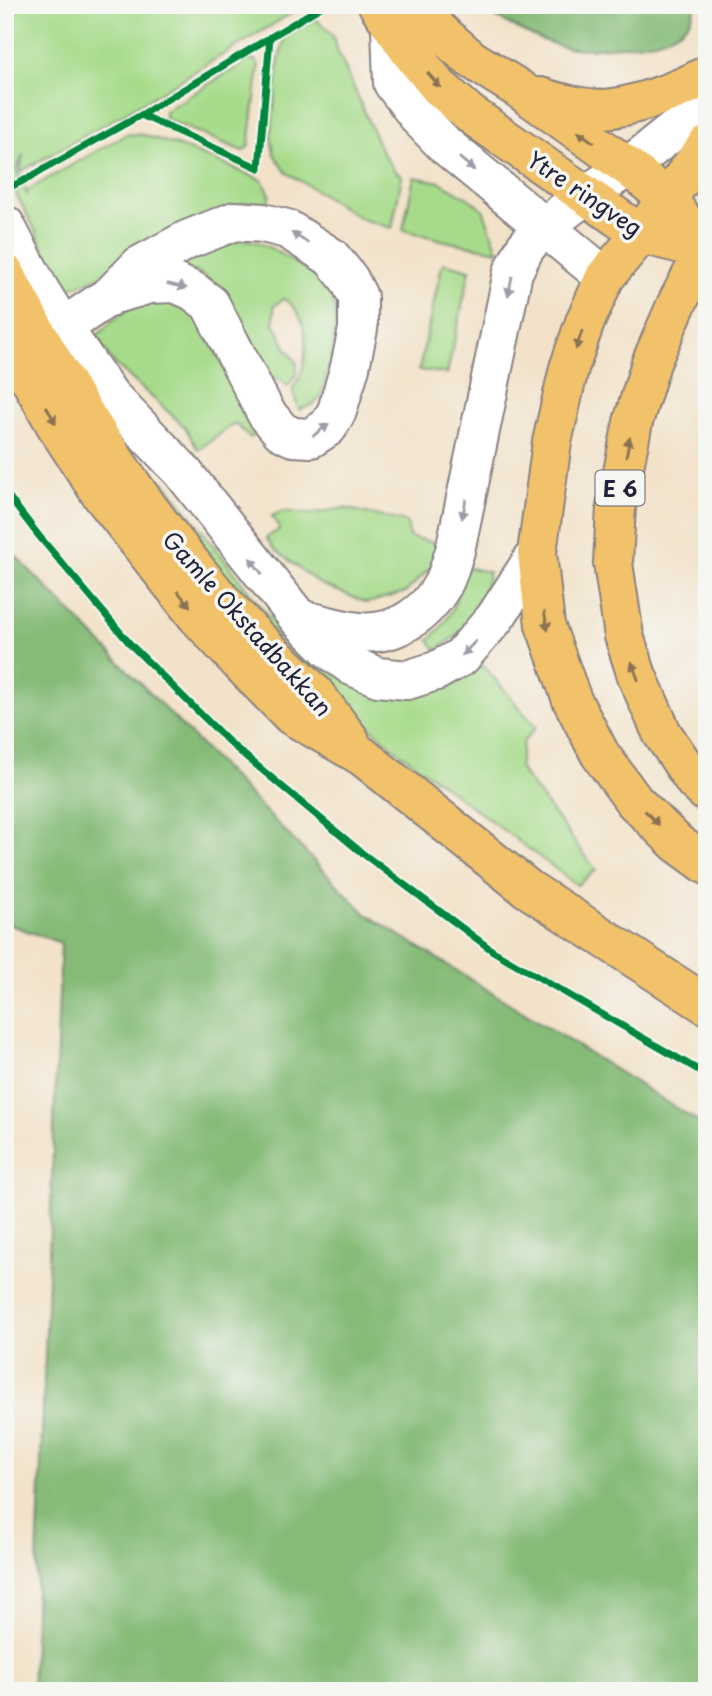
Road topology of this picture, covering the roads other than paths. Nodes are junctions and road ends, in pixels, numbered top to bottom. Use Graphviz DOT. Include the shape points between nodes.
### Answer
graph roads {
  1 [pos="395,12"];
  2 [pos="707,75"];
  3 [pos="519,89"];
  4 [pos="707,104"];
  5 [pos="707,145"];
  6 [pos="628,167"];
  7 [pos="586,195"];
  8 [pos="667,198"];
  9 [pos="5,225"];
  10 [pos="542,227"];
  11 [pos="641,234"];
  12 [pos="706,249"];
  13 [pos="5,272"];
  14 [pos="605,277"];
  15 [pos="111,295"];
  16 [pos="32,340"];
  17 [pos="110,396"];
  18 [pos="125,476"];
  19 [pos="537,553"];
  20 [pos="299,619"];
  21 [pos="362,756"];
  22 [pos="707,793"];
  23 [pos="707,865"];
  24 [pos="707,1005"];
  1 -- 3 [label="main road, Ytre ringveg" via="438,30 471,60"];
  1 -- 7 [label="main road, Ytre ringveg, one-way" via="411,53 439,87"];
  1 -- 10 [label="lane, Ytre ringveg, one-way" via="393,83 445,145"];
  2 -- 3 [label="main road, Ytre ringveg" via="639,103 603,109 557,103"];
  6 -- 3 [label="main road, Ytre ringveg, one-way"];
  4 -- 6 [label="lane"];
  5 -- 8 [label="main road"];
  6 -- 7 [label="lane"];
  6 -- 8 [label="main road, Ytre ringveg"];
  7 -- 10 [label="lane"];
  7 -- 11 [label="main road, Ytre ringveg"];
  8 -- 11 [label="main road"];
  8 -- 12 [label="main road, Ytre ringveg"];
  9 -- 16 [label="lane" via="39,289"];
  10 -- 14 [label="lane, Ytre ringveg"];
  10 -- 20 [label="lane, one-way" via="524,248 513,272 455,551 444,582 410,621 387,630 359,633"];
  11 -- 12 [label="main road, Ytre ringveg"];
  11 -- 14 [label="main road"];
  22 -- 12 [label="main road, E 6, one-way" via="663,733 636,676 624,636 613,563 616,507 633,422 656,351"];
  13 -- 16 [label="main road, Gamle Okstadbakkan"];
  14 -- 19 [label="main road, one-way" via="569,368 552,442"];
  15 -- 15 [label="lane, one-way" via="175,283 193,290 210,304 266,413 281,431 311,438 328,427 337,411 358,329 358,297 331,257 287,229 234,221 139,266"];
  15 -- 16 [label="lane"];
  16 -- 17 [label="lane"];
  16 -- 18 [label="main road, Gamle Okstadbakkan"];
  16 -- 21 [label="main road, Gamle Okstadbakkan, one-way" via="58,429 100,493 196,615 291,715"];
  17 -- 18 [label="lane"];
  20 -- 17 [label="lane, one-way" via="182,471"];
  18 -- 21 [label="main road, Gamle Okstadbakkan" via="219,598 314,693"];
  19 -- 20 [label="lane, one-way" via="495,618 461,657 407,680 377,677 352,666"];
  19 -- 23 [label="main road, one-way" via="545,625 572,700 600,754 634,801"];
  21 -- 24 [label="main road, Gamle Okstadbakkan" via="528,889"];
}
